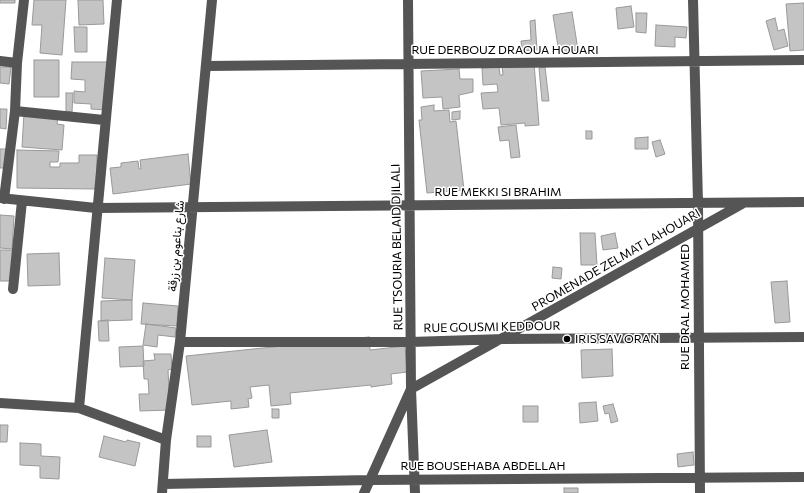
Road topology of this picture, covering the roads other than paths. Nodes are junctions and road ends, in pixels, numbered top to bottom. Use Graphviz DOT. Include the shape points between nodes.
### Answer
graph roads {
  1 [pos="24,0"];
  2 [pos="117,0"];
  3 [pos="212,0"];
  4 [pos="408,0"];
  5 [pos="693,0"];
  6 [pos="804,60"];
  7 [pos="0,61"];
  8 [pos="694,62"];
  9 [pos="17,63"];
  10 [pos="408,63"];
  11 [pos="207,66"];
  12 [pos="15,111"];
  13 [pos="104,120"];
  14 [pos="2,199"];
  15 [pos="22,201"];
  16 [pos="804,202"];
  17 [pos="698,203"];
  18 [pos="744,204"];
  19 [pos="409,206"];
  20 [pos="96,208"];
  21 [pos="193,209"];
  22 [pos="698,228"];
  23 [pos="13,289"];
  24 [pos="698,337"];
  25 [pos="804,337"];
  26 [pos="504,339"];
  27 [pos="180,342"];
  28 [pos="411,342"];
  29 [pos="411,389"];
  30 [pos="0,403"];
  31 [pos="79,408"];
  32 [pos="166,440"];
  33 [pos="700,477"];
  34 [pos="804,477"];
  35 [pos="370,480"];
  36 [pos="415,480"];
  37 [pos="162,489"];
  38 [pos="364,493"];
  39 [pos="415,493"];
  40 [pos="700,493"];
  1 -- 9 [label="street"];
  2 -- 13 [label="street"];
  3 -- 11 [label="street, شارع بناعوم بن زرقة"];
  4 -- 10 [label="street, RUE TSOURIA BELAID DJILALI"];
  5 -- 8 [label="street, RUE DRAL MOHAMED"];
  6 -- 8 [label="street, RUE DERBOUZ DRAOUA HOUARI"];
  7 -- 9 [label="street"];
  8 -- 10 [label="street, RUE DERBOUZ DRAOUA HOUARI"];
  8 -- 17 [label="street, RUE DRAL MOHAMED"];
  9 -- 12 [label="street"];
  10 -- 11 [label="street, RUE DERBOUZ DRAOUA HOUARI"];
  10 -- 19 [label="street, RUE TSOURIA BELAID DJILALI"];
  11 -- 21 [label="street, شارع بناعوم بن زرقة"];
  12 -- 13 [label="street"];
  12 -- 14 [label="street"];
  13 -- 20 [label="street"];
  14 -- 15 [label="street, RUE MEKKI SI BRAHIM"];
  15 -- 20 [label="street, RUE MEKKI SI BRAHIM"];
  15 -- 23 [label="street"];
  16 -- 18 [label="street, RUE MEKKI SI BRAHIM"];
  17 -- 18 [label="street, RUE MEKKI SI BRAHIM"];
  17 -- 19 [label="street, RUE MEKKI SI BRAHIM"];
  17 -- 22 [label="street, RUE DRAL MOHAMED"];
  18 -- 22 [label="street, PROMENADE ZELMAT LAHOUARI"];
  19 -- 21 [label="street, RUE MEKKI SI BRAHIM"];
  19 -- 28 [label="street, RUE TSOURIA BELAID DJILALI"];
  20 -- 21 [label="street, RUE MEKKI SI BRAHIM"];
  20 -- 31 [label="street"];
  21 -- 27 [label="street, شارع بناعوم بن زرقة"];
  22 -- 24 [label="street, RUE DRAL MOHAMED"];
  22 -- 26 [label="street, PROMENADE ZELMAT LAHOUARI"];
  24 -- 25 [label="street, RUE GOUSMI KEDDOUR"];
  24 -- 26 [label="street, RUE GOUSMI KEDDOUR"];
  24 -- 33 [label="street, RUE DRAL MOHAMED"];
  26 -- 28 [label="street, RUE GOUSMI KEDDOUR"];
  26 -- 29 [label="street, PROMENADE ZELMAT LAHOUARI"];
  27 -- 28 [label="street, RUE GOUSMI KEDDOUR"];
  27 -- 32 [label="street, شارع بناعوم بن زرقة"];
  28 -- 29 [label="street, RUE TSOURIA BELAID DJILALI"];
  29 -- 35 [label="street"];
  29 -- 36 [label="street, RUE TSOURIA BELAID DJILALI"];
  30 -- 31 [label="street"];
  31 -- 32 [label="street"];
  32 -- 37 [label="street, شارع بناعوم بن زرقة"];
  33 -- 34 [label="street, RUE BOUSEHABA ABDELLAH"];
  33 -- 36 [label="street, RUE BOUSEHABA ABDELLAH"];
  33 -- 40 [label="street, RUE DRAL MOHAMED"];
  35 -- 36 [label="street, RUE BOUSEHABA ABDELLAH"];
  35 -- 37 [label="street, RUE BOUSEHABA ABDELLAH"];
  35 -- 38 [label="street"];
  36 -- 39 [label="street, RUE TSOURIA BELAID DJILALI"];
}
